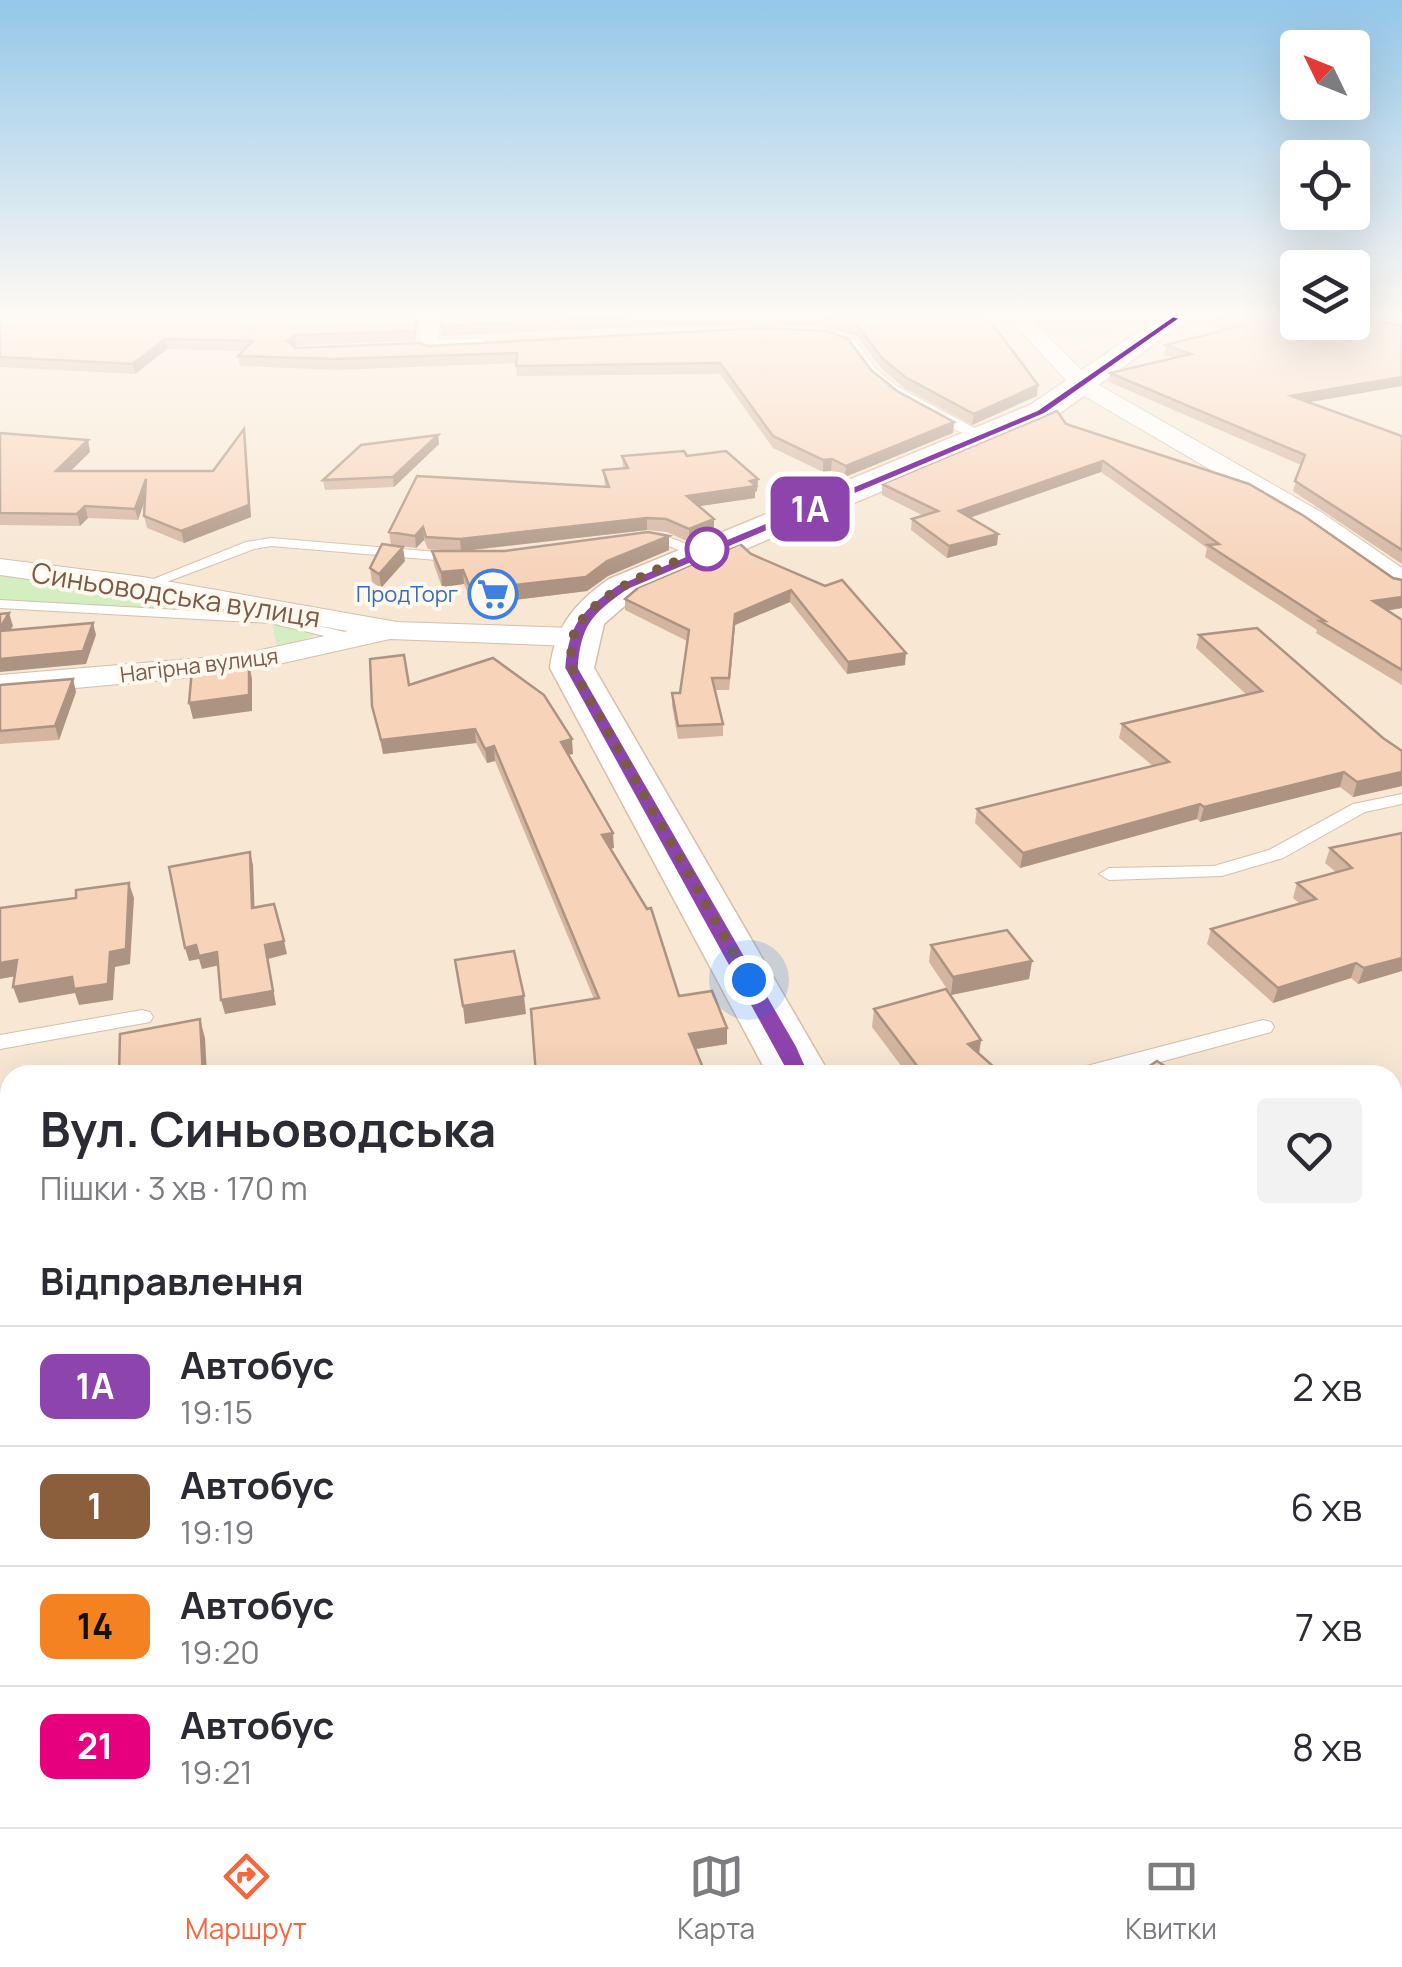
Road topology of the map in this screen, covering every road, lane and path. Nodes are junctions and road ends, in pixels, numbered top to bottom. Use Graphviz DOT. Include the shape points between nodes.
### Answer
graph roads {
  1 [pos="919,403"];
  2 [pos="1051,403"];
  3 [pos="1114,403"];
  4 [pos="986,438"];
  5 [pos="632,540"];
  6 [pos="698,553"];
  7 [pos="474,558"];
  8 [pos="0,567"];
  9 [pos="1402,581"];
  10 [pos="144,586"];
  11 [pos="0,604"];
  12 [pos="396,631"];
  13 [pos="573,637"];
  14 [pos="353,638"];
  15 [pos="0,685"];
  16 [pos="1402,799"];
  17 [pos="1109,874"];
  18 [pos="142,1016"];
  19 [pos="1263,1027"];
  20 [pos="0,1042"];
  21 [pos="795,1065"];
  22 [pos="1120,1065"];
  1 -- 4 [label="lane"];
  2 -- 4 [label="street"];
  3 -- 9 [label="street" via="1312,518"];
  4 -- 6 [label="street"];
  5 -- 6 [label="lane" via="660,538"];
  6 -- 13 [label="street" via="623,587 596,606"];
  7 -- 10 [label="lane" via="271,542"];
  8 -- 10 [label="street, Синьоводська вулиця"];
  10 -- 12 [label="street, Синьоводська вулиця"];
  11 -- 14 [label="lane" via="271,619"];
  12 -- 13 [label="street, Синьоводська вулиця"];
  12 -- 14 [label="street, Нагірна вулиця"];
  13 -- 21 [label="street" via="572,668"];
  14 -- 15 [label="street, Нагірна вулиця" via="238,664"];
  16 -- 17 [label="lane" via="1360,808 1276,854 1216,872"];
  18 -- 20 [label="lane"];
  19 -- 22 [label="lane"];
}
